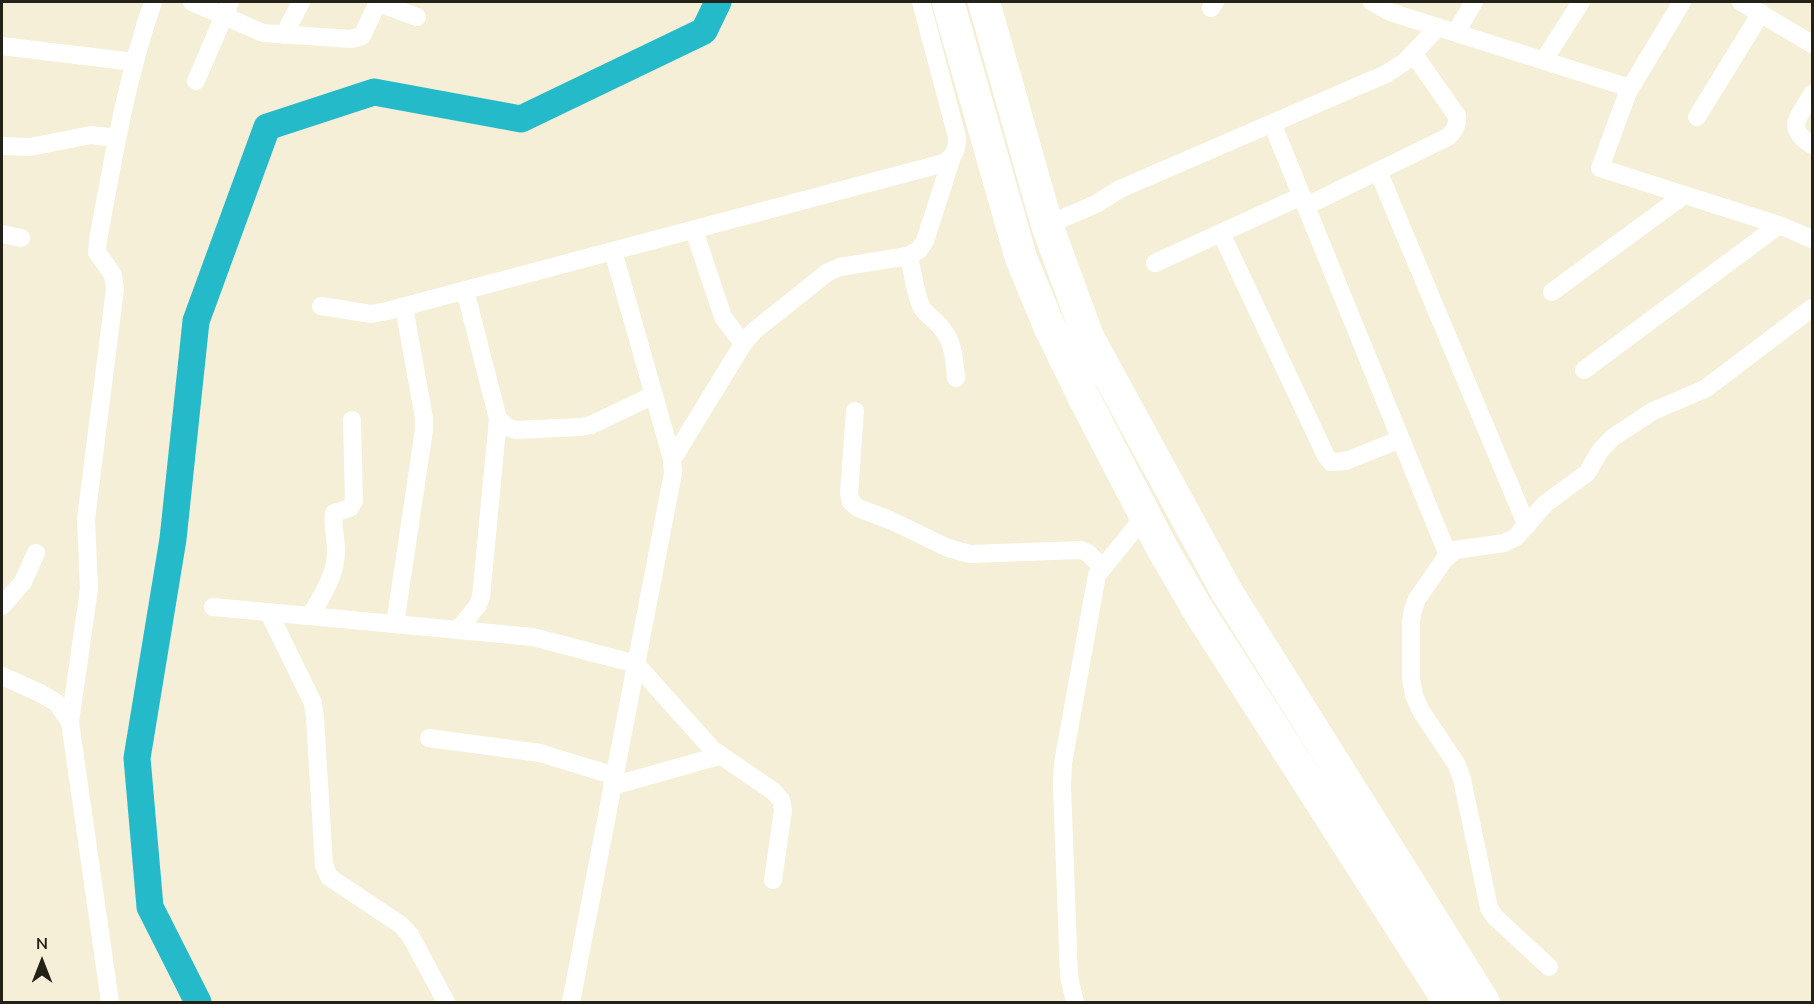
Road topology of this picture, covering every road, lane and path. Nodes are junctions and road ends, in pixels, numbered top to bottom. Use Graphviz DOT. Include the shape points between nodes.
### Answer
graph roads {
  1 [pos="153,2"];
  2 [pos="192,2"];
  3 [pos="301,2"];
  4 [pos="377,2"];
  5 [pos="921,2"];
  6 [pos="948,2"];
  7 [pos="984,2"];
  8 [pos="1372,2"];
  9 [pos="1474,2"];
  10 [pos="1581,2"];
  11 [pos="1682,2"];
  12 [pos="1741,2"];
  13 [pos="227,8"];
  14 [pos="1761,14"];
  15 [pos="417,17"];
  16 [pos="1438,27"];
  17 [pos="1456,32"];
  18 [pos="284,35"];
  19 [pos="1812,44"];
  20 [pos="2,46"];
  21 [pos="1413,54"];
  22 [pos="1544,60"];
  23 [pos="134,62"];
  24 [pos="196,81"];
  25 [pos="1630,88"];
  26 [pos="1812,94"];
  27 [pos="1697,117"];
  28 [pos="1272,123"];
  29 [pos="116,138"];
  30 [pos="2,146"];
  31 [pos="1812,146"];
  32 [pos="952,157"];
  33 [pos="1378,171"];
  34 [pos="1684,195"];
  35 [pos="1304,201"];
  36 [pos="1047,225"];
  37 [pos="1779,225"];
  38 [pos="694,230"];
  39 [pos="1221,233"];
  40 [pos="2,234"];
  41 [pos="21,238"];
  42 [pos="1812,239"];
  43 [pos="612,251"];
  44 [pos="908,256"];
  45 [pos="1155,263"];
  46 [pos="465,290"];
  47 [pos="1552,292"];
  48 [pos="321,306"];
  49 [pos="404,307"];
  50 [pos="1812,308"];
  51 [pos="742,344"];
  52 [pos="1584,370"];
  53 [pos="956,378"];
  54 [pos="654,395"];
  55 [pos="855,411"];
  56 [pos="498,419"];
  57 [pos="352,420"];
  58 [pos="1401,440"];
  59 [pos="672,460"];
  60 [pos="1145,516"];
  61 [pos="1527,525"];
  62 [pos="36,552"];
  63 [pos="1448,555"];
  64 [pos="1103,568"];
  65 [pos="2,606"];
  66 [pos="213,607"];
  67 [pos="269,613"];
  68 [pos="310,616"];
  69 [pos="394,624"];
  70 [pos="458,630"];
  71 [pos="636,664"];
  72 [pos="2,676"];
  73 [pos="70,722"];
  74 [pos="429,738"];
  75 [pos="719,756"];
  76 [pos="613,781"];
  77 [pos="773,880"];
  78 [pos="1549,967"];
  79 [pos="110,1002"];
  80 [pos="446,1002"];
  81 [pos="571,1002"];
  82 [pos="1075,1002"];
  83 [pos="1449,1002"];
  84 [pos="1484,1002"];
  1 -- 23 [label="street"];
  2 -- 13 [label="street"];
  3 -- 18 [label="street"];
  4 -- 15 [label="street"];
  4 -- 18 [label="street" via="362,36 351,39"];
  5 -- 32 [label="street" via="957,137"];
  6 -- 60 [label="highway" via="1021,258 1059,346"];
  7 -- 36 [label="highway"];
  8 -- 16 [label="street"];
  9 -- 17 [label="street"];
  10 -- 22 [label="street"];
  11 -- 25 [label="street"];
  12 -- 14 [label="street"];
  13 -- 18 [label="street" via="263,33"];
  13 -- 24 [label="street"];
  14 -- 19 [label="street"];
  14 -- 27 [label="street"];
  16 -- 17 [label="street"];
  16 -- 21 [label="street"];
  17 -- 22 [label="street"];
  20 -- 23 [label="street"];
  21 -- 28 [label="street" via="1386,74"];
  21 -- 33 [label="street" via="1457,116 1457,123 1449,137"];
  22 -- 25 [label="street"];
  23 -- 29 [label="street"];
  25 -- 34 [label="street" via="1600,168"];
  26 -- 31 [label="street" via="1795,124 1800,138"];
  28 -- 35 [label="street"];
  28 -- 36 [label="street"];
  29 -- 30 [label="street" via="91,135 30,147"];
  29 -- 73 [label="street" via="97,252 113,275 115,289 86,519 89,589"];
  32 -- 38 [label="street" via="944,163"];
  32 -- 44 [label="street" via="925,241"];
  33 -- 35 [label="street"];
  33 -- 61 [label="street"];
  34 -- 37 [label="street"];
  34 -- 47 [label="street"];
  35 -- 39 [label="street"];
  35 -- 58 [label="street"];
  36 -- 84 [label="highway" via="1088,337 1227,592"];
  37 -- 42 [label="street"];
  37 -- 52 [label="street"];
  38 -- 43 [label="street"];
  38 -- 51 [label="street" via="723,317"];
  39 -- 45 [label="street"];
  39 -- 58 [label="street" via="1331,462 1346,461"];
  40 -- 41 [label="street"];
  43 -- 46 [label="street"];
  43 -- 54 [label="street"];
  44 -- 51 [label="street" via="828,272"];
  44 -- 53 [label="street" via="923,309 951,340"];
  46 -- 49 [label="street"];
  46 -- 56 [label="street"];
  48 -- 49 [label="street" via="371,314"];
  49 -- 69 [label="street" via="424,430"];
  50 -- 61 [label="street" via="1706,389 1653,411 1612,438 1587,473 1545,504"];
  51 -- 59 [label="street"];
  54 -- 56 [label="street" via="581,427 516,430"];
  54 -- 59 [label="street"];
  55 -- 64 [label="street" via="849,495 858,508 970,554 1081,549"];
  56 -- 70 [label="street" via="481,597"];
  57 -- 68 [label="street" via="354,501 350,508 334,513 336,551 332,573"];
  58 -- 63 [label="street"];
  59 -- 71 [label="street" via="673,473"];
  60 -- 64 [label="street"];
  60 -- 83 [label="highway" via="1198,610"];
  61 -- 63 [label="street" via="1510,540 1463,548"];
  62 -- 65 [label="street" via="23,582"];
  63 -- 78 [label="street" via="1416,599 1413,610 1414,695 1462,779 1489,908"];
  64 -- 82 [label="street" via="1096,575 1062,775 1069,977"];
  66 -- 67 [label="street"];
  67 -- 68 [label="street"];
  67 -- 80 [label="street" via="312,703 328,877 410,935"];
  68 -- 69 [label="street"];
  69 -- 70 [label="street"];
  70 -- 71 [label="street" via="533,637"];
  71 -- 75 [label="street"];
  71 -- 76 [label="street"];
  72 -- 73 [label="street" via="57,703"];
  73 -- 79 [label="street"];
  74 -- 76 [label="street" via="540,753"];
  75 -- 76 [label="street"];
  75 -- 77 [label="street" via="781,800"];
  76 -- 81 [label="street"];
}
